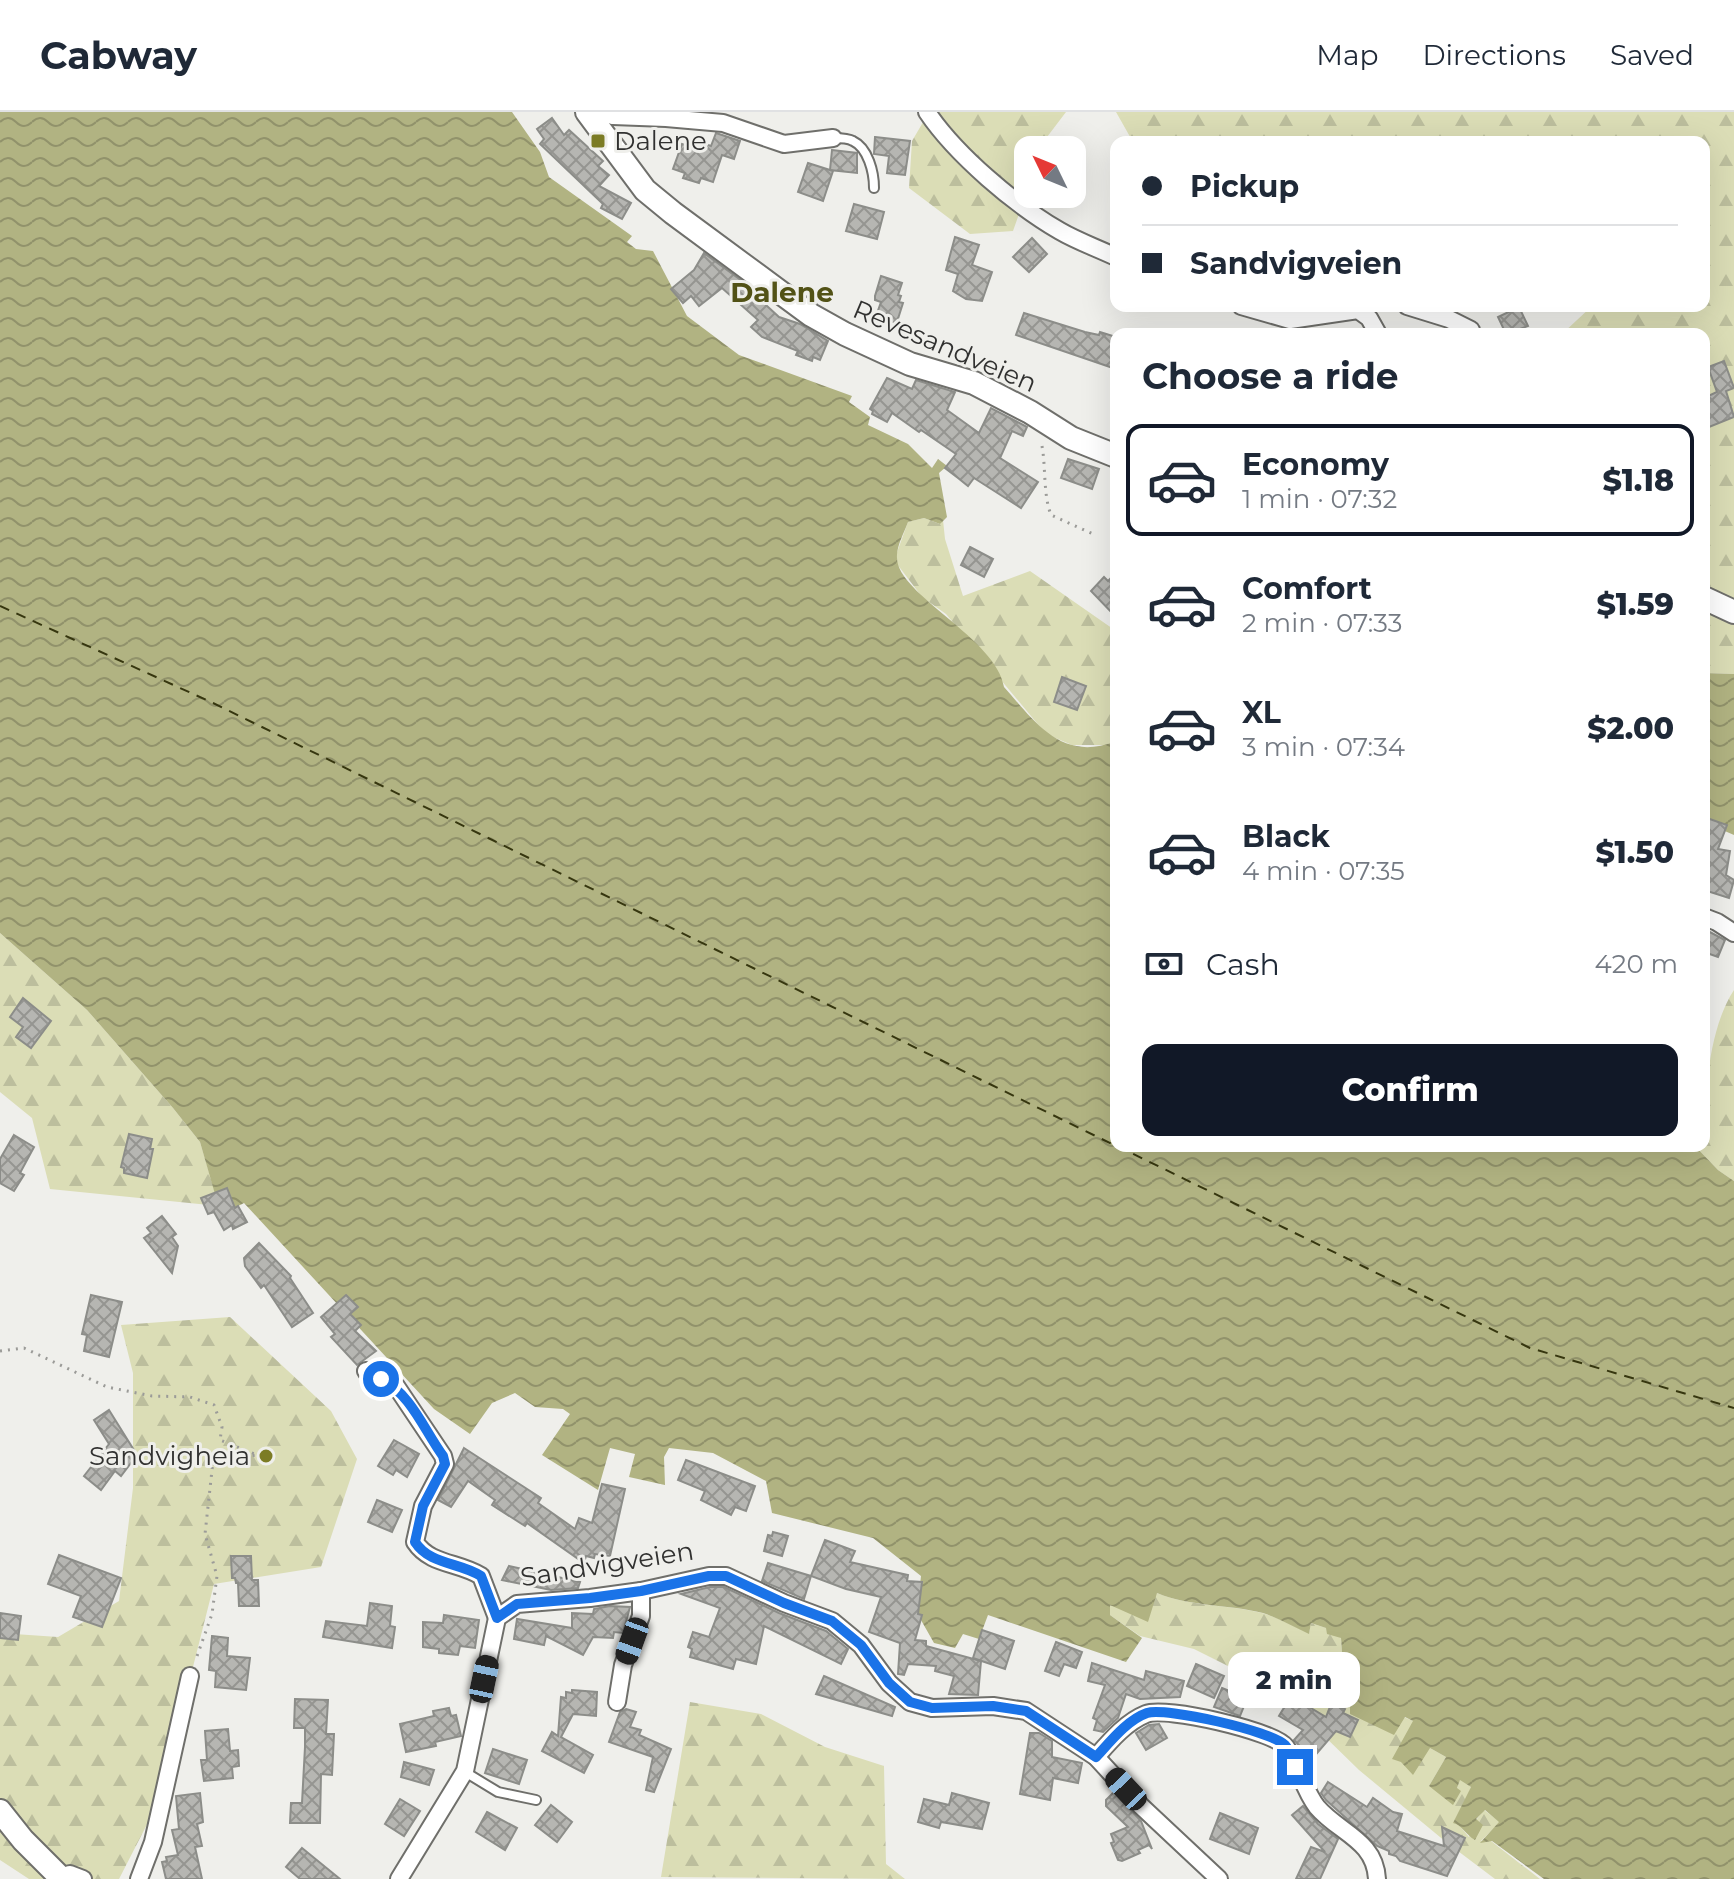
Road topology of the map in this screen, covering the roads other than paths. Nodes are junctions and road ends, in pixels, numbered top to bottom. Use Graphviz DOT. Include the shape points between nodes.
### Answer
graph roads {
  1 [pos="587,112"];
  2 [pos="600,112"];
  3 [pos="927,112"];
  4 [pos="833,138"];
  5 [pos="874,188"];
  6 [pos="1110,254"];
  7 [pos="1262,312"];
  8 [pos="1335,312"];
  9 [pos="1362,312"];
  10 [pos="1426,312"];
  11 [pos="1375,328"];
  12 [pos="1467,328"];
  13 [pos="1110,456"];
  14 [pos="1710,601"];
  15 [pos="1734,612"];
  16 [pos="1710,920"];
  17 [pos="1734,933"];
  18 [pos="366,1371"];
  19 [pos="641,1591"];
  20 [pos="497,1618"];
  21 [pos="190,1676"];
  22 [pos="617,1702"];
  23 [pos="1096,1757"];
  24 [pos="465,1771"];
  25 [pos="536,1800"];
  26 [pos="0,1811"];
  27 [pos="61,1878"];
  28 [pos="83,1879"];
  29 [pos="139,1879"];
  30 [pos="399,1879"];
  31 [pos="1219,1879"];
  32 [pos="1377,1879"];
  1 -- 13 [label="main road, Revesandveien" via="645,190 811,315 910,364 974,383"];
  2 -- 4 [label="street" via="723,123 784,144"];
  3 -- 6 [label="street" via="971,164 1039,218"];
  4 -- 5 [label="lane" via="849,139 862,149"];
  7 -- 8 [label="street" via="1290,320"];
  9 -- 11 [label="street"];
  10 -- 12 [label="street"];
  14 -- 15 [label="main road"];
  16 -- 17 [label="street"];
  18 -- 20 [label="street" via="396,1386 443,1456 445,1464 423,1506 415,1542 429,1557 481,1576"];
  19 -- 20 [label="street, Sandvigveien" via="517,1604"];
  19 -- 22 [label="street" via="641,1616 623,1665"];
  19 -- 23 [label="street, Sandvigveien" via="726,1576 832,1621 861,1645 910,1702 932,1708 1026,1711"];
  20 -- 24 [label="street, Sandvigveien"];
  21 -- 29 [label="street" via="153,1842"];
  23 -- 31 [label="street, Sandvigveien"];
  23 -- 32 [label="street" via="1119,1732 1149,1712 1264,1733 1285,1745 1317,1807 1359,1841 1376,1863"];
  24 -- 25 [label="lane" via="498,1792"];
  24 -- 30 [label="street, Sandvigveien"];
  26 -- 27 [label="main road"];
  27 -- 28 [label="street" via="70,1874"];
}
